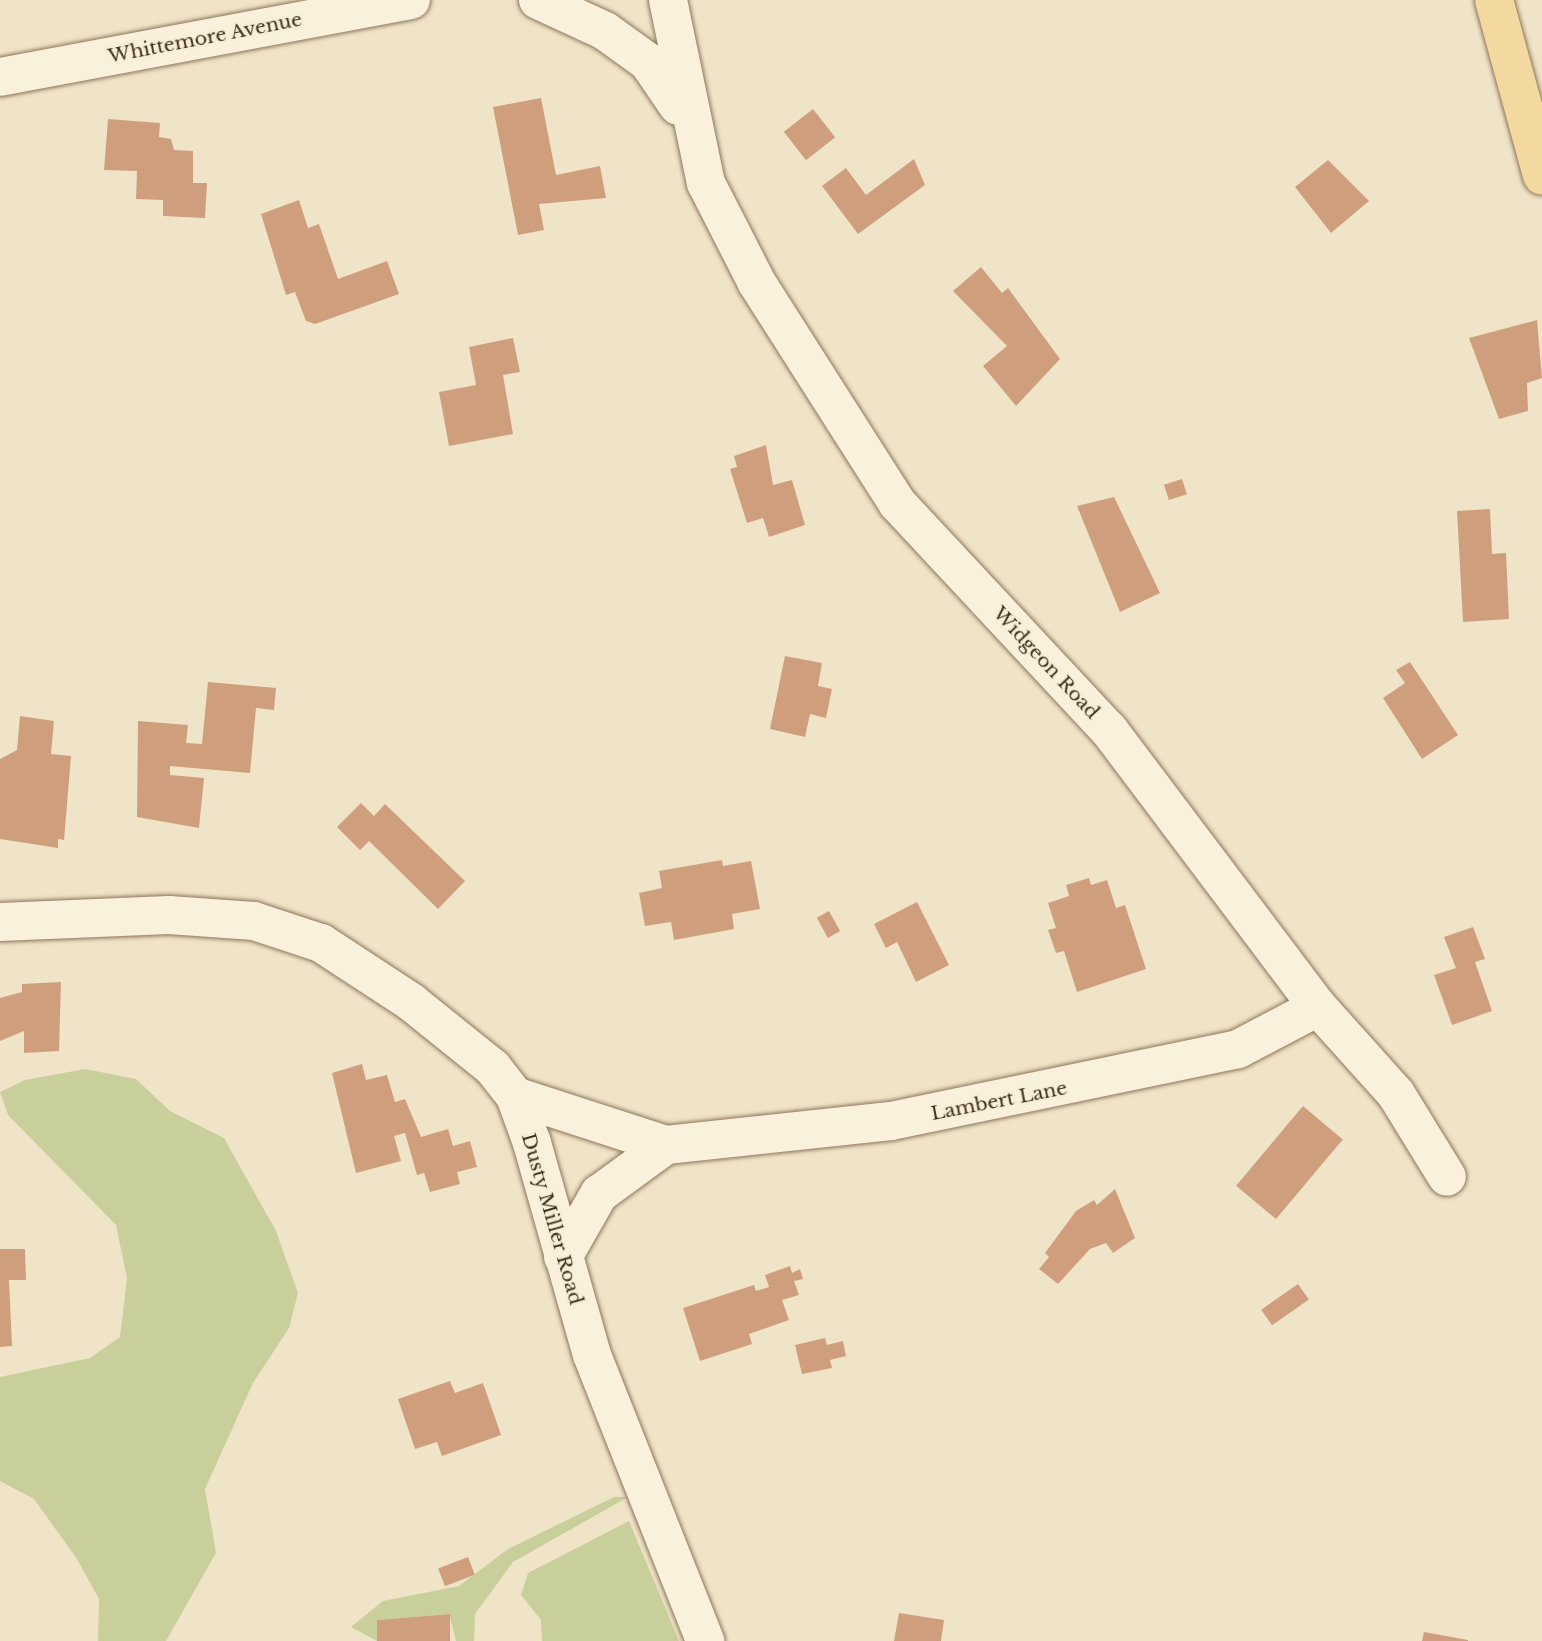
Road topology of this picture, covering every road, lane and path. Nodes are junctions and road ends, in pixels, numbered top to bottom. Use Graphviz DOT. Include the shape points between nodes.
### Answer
graph roads {
  1 [pos="411,0"];
  2 [pos="538,0"];
  3 [pos="668,0"];
  4 [pos="1494,0"];
  5 [pos="0,77"];
  6 [pos="690,123"];
  7 [pos="1542,176"];
  8 [pos="0,922"];
  9 [pos="1318,1007"];
  10 [pos="515,1096"];
  11 [pos="666,1145"];
  12 [pos="1447,1177"];
  13 [pos="563,1257"];
  14 [pos="705,1641"];
  1 -- 5 [label="street, Whittemore Avenue"];
  2 -- 6 [label="street, Widgeon Road" via="605,31 648,62"];
  3 -- 6 [label="street, Widgeon Road"];
  4 -- 7 [label="main road"];
  6 -- 9 [label="street, Widgeon Road" via="706,183 757,283 897,503 1109,730"];
  8 -- 10 [label="street, Dusty Miller Road" via="213,916 321,943 411,1002 493,1069"];
  9 -- 11 [label="street, Lambert Lane" via="1238,1049 1003,1103"];
  9 -- 12 [label="street, Widgeon Road" via="1396,1094"];
  10 -- 11 [label="street, Lambert Lane"];
  10 -- 13 [label="street, Dusty Miller Road"];
  11 -- 13 [label="street, Lambert Lane" via="599,1194"];
  13 -- 14 [label="street, Dusty Miller Road" via="592,1355"];
}
